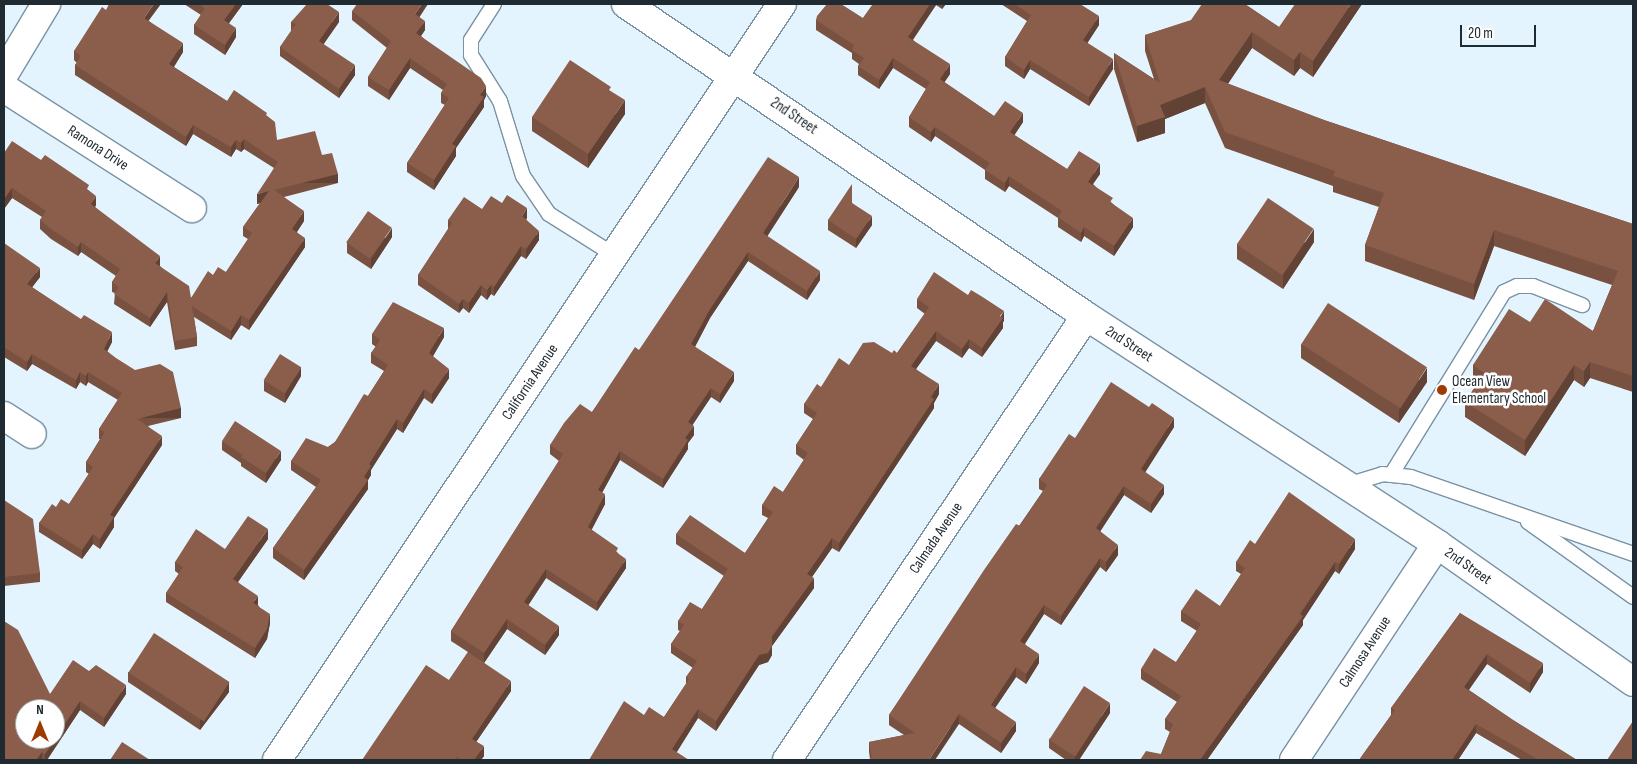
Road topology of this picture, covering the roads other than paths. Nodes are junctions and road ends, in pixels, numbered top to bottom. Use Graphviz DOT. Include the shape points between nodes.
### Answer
graph roads {
  1 [pos="46,4"];
  2 [pos="494,4"];
  3 [pos="626,4"];
  4 [pos="782,4"];
  5 [pos="4,74"];
  6 [pos="734,75"];
  7 [pos="4,88"];
  8 [pos="192,208"];
  9 [pos="614,255"];
  10 [pos="1582,304"];
  11 [pos="1086,316"];
  12 [pos="4,416"];
  13 [pos="32,434"];
  14 [pos="1391,475"];
  15 [pos="1346,485"];
  16 [pos="1515,513"];
  17 [pos="1436,544"];
  18 [pos="1633,554"];
  19 [pos="1633,597"];
  20 [pos="1633,682"];
  21 [pos="277,760"];
  22 [pos="787,760"];
  23 [pos="1294,760"];
  1 -- 5 [label="street"];
  2 -- 9 [label="lane" via="471,40 471,55 500,100 523,176 549,214"];
  3 -- 6 [label="street, 2nd Street"];
  4 -- 6 [label="street, California Avenue"];
  6 -- 9 [label="street, California Avenue"];
  6 -- 11 [label="street, 2nd Street"];
  7 -- 8 [label="street, Ramona Drive"];
  9 -- 21 [label="street, California Avenue"];
  10 -- 14 [label="lane" via="1533,286 1518,286 1504,292"];
  11 -- 15 [label="street, 2nd Street"];
  11 -- 22 [label="street, Calmada Avenue"];
  12 -- 13 [label="street"];
  14 -- 15 [label="lane" via="1382,474"];
  14 -- 16 [label="lane" via="1411,478"];
  15 -- 17 [label="street, 2nd Street"];
  16 -- 18 [label="lane"];
  16 -- 19 [label="lane"];
  17 -- 20 [label="street, 2nd Street"];
  17 -- 23 [label="street, Calmosa Avenue"];
}
